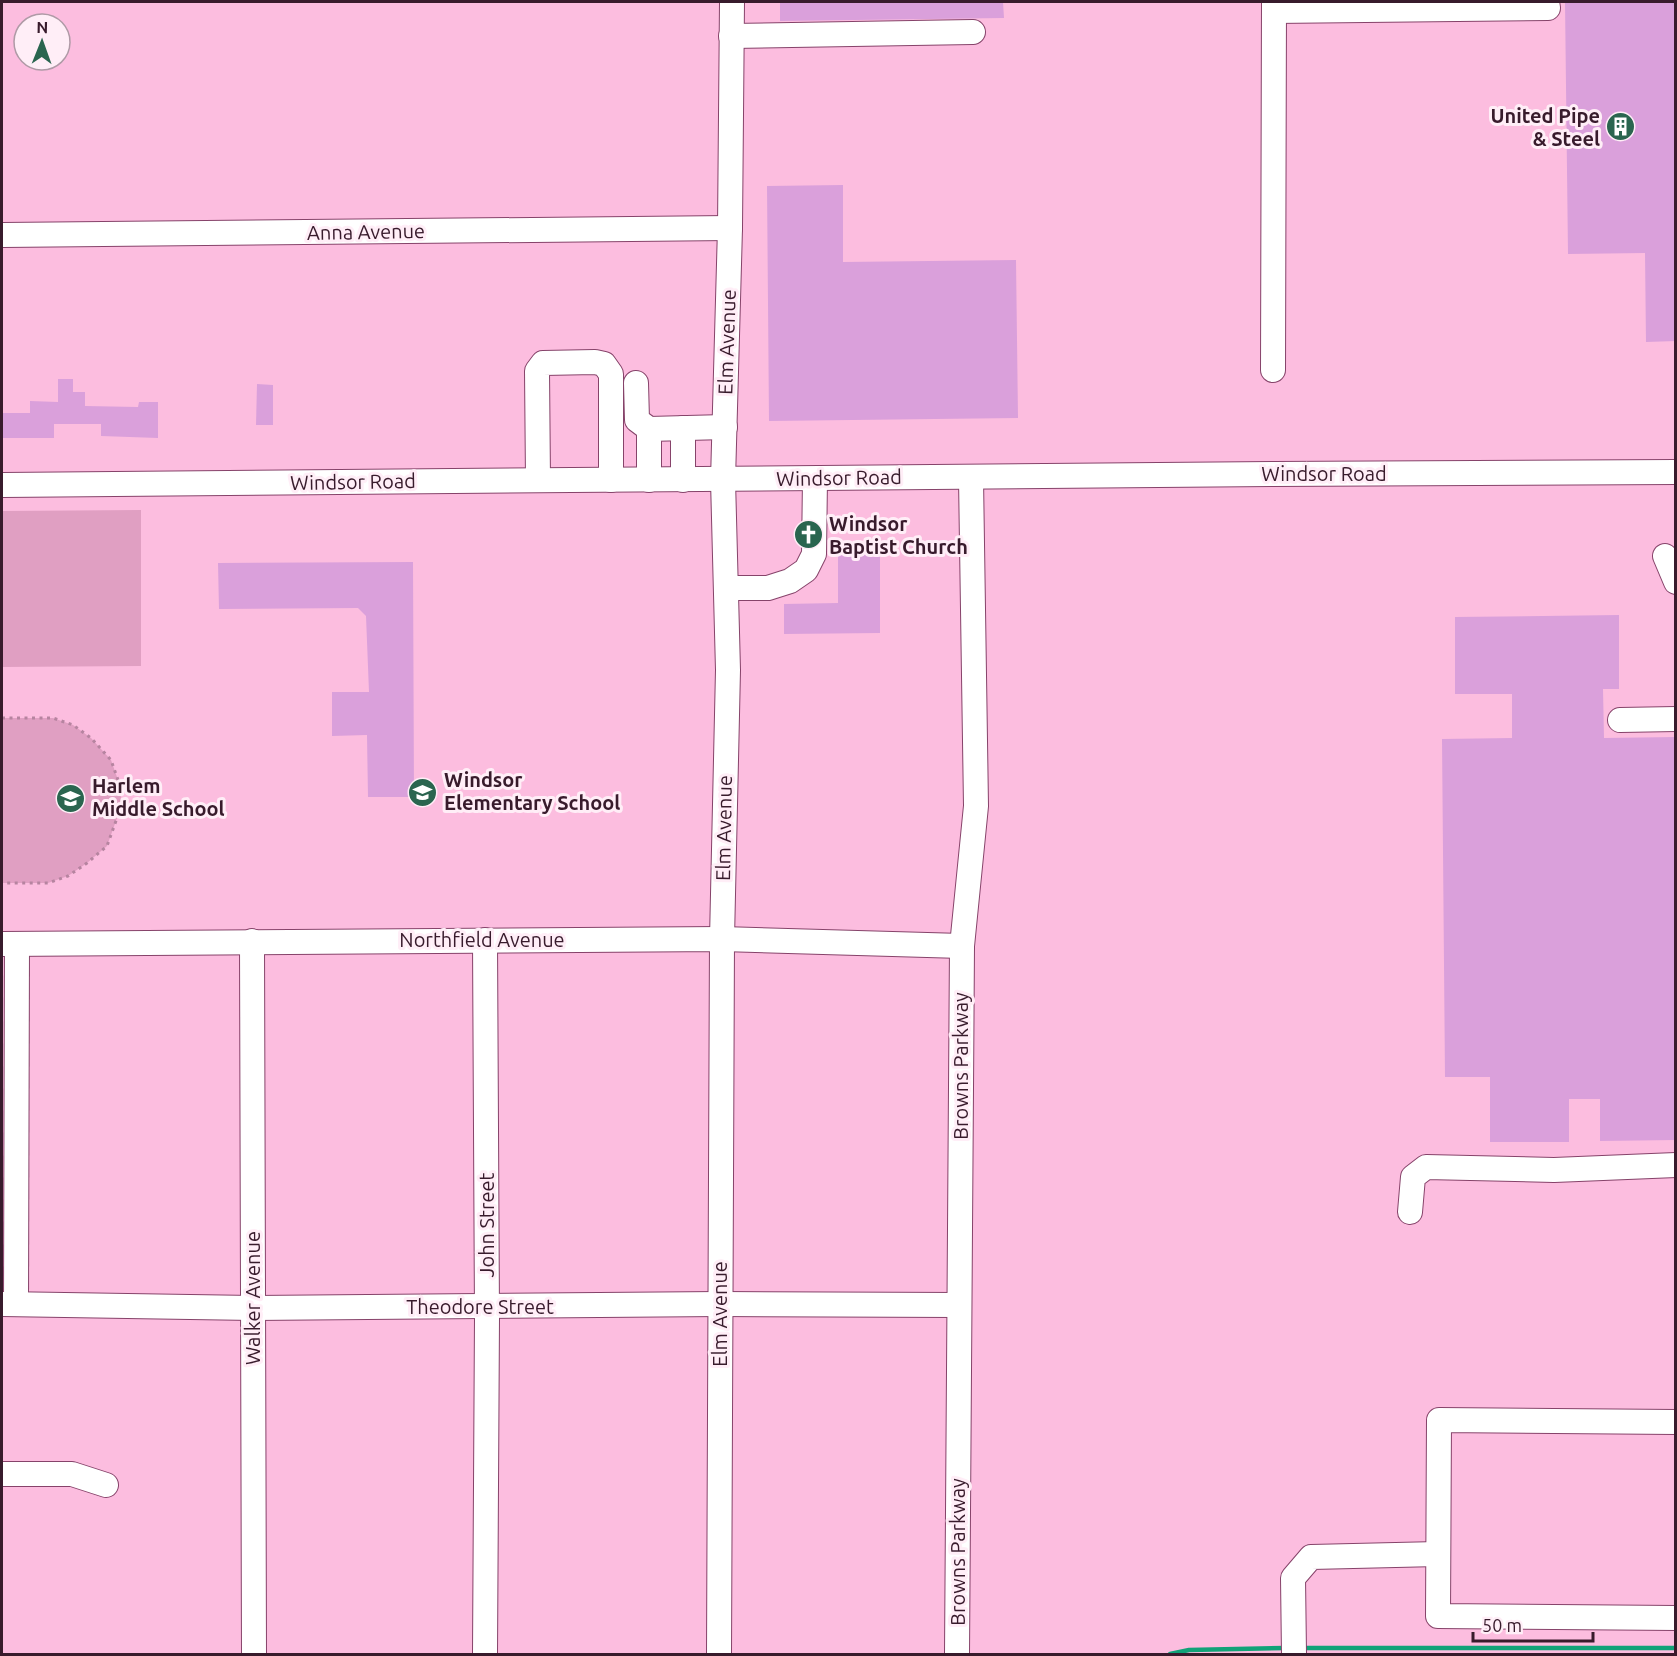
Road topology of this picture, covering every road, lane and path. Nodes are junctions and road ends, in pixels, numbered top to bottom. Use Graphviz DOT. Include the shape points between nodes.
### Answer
graph roads {
  1 [pos="732,2"];
  2 [pos="1547,2"];
  3 [pos="1332,5"];
  4 [pos="1381,5"];
  5 [pos="1428,5"];
  6 [pos="1471,5"];
  7 [pos="1513,5"];
  8 [pos="1274,6"];
  9 [pos="973,32"];
  10 [pos="731,36"];
  11 [pos="730,228"];
  12 [pos="2,235"];
  13 [pos="1273,370"];
  14 [pos="636,383"];
  15 [pos="725,427"];
  16 [pos="683,428"];
  17 [pos="649,429"];
  18 [pos="1676,472"];
  19 [pos="971,478"];
  20 [pos="815,479"];
  21 [pos="538,480"];
  22 [pos="611,480"];
  23 [pos="649,480"];
  24 [pos="682,480"];
  25 [pos="723,480"];
  26 [pos="2,485"];
  27 [pos="1665,556"];
  28 [pos="1676,582"];
  29 [pos="726,588"];
  30 [pos="2,718"];
  31 [pos="1676,719"];
  32 [pos="1620,720"];
  33 [pos="2,883"];
  34 [pos="722,939"];
  35 [pos="485,940"];
  36 [pos="252,941"];
  37 [pos="9,944"];
  38 [pos="962,946"];
  39 [pos="1676,1165"];
  40 [pos="1410,1212"];
  41 [pos="9,1304"];
  42 [pos="720,1304"];
  43 [pos="959,1305"];
  44 [pos="253,1308"];
  45 [pos="487,1308"];
  46 [pos="1676,1422"];
  47 [pos="2,1474"];
  48 [pos="106,1485"];
  49 [pos="1438,1554"];
  50 [pos="1676,1618"];
  51 [pos="1294,1646"];
  52 [pos="254,1654"];
  53 [pos="486,1654"];
  54 [pos="719,1654"];
  55 [pos="957,1654"];
  1 -- 10 [label="street, Elm Avenue"];
  2 -- 7 [label="street" via="1548,8"];
  3 -- 4 [label="street"];
  3 -- 8 [label="street"];
  4 -- 5 [label="street"];
  5 -- 6 [label="street"];
  6 -- 7 [label="street"];
  8 -- 13 [label="street"];
  9 -- 10 [label="street"];
  10 -- 11 [label="street, Elm Avenue"];
  11 -- 12 [label="street, Anna Avenue"];
  11 -- 15 [label="street, Elm Avenue"];
  14 -- 17 [label="street" via="637,420"];
  15 -- 16 [label="street"];
  15 -- 25 [label="street, Elm Avenue"];
  16 -- 17 [label="street"];
  16 -- 24 [label="street"];
  17 -- 23 [label="street"];
  18 -- 19 [label="street, Windsor Road"];
  19 -- 20 [label="street, Windsor Road"];
  19 -- 38 [label="street, Browns Parkway" via="975,806"];
  20 -- 25 [label="street, Windsor Road"];
  20 -- 29 [label="street" via="814,554 806,570 790,581 768,588"];
  21 -- 22 [label="street, Windsor Road"];
  21 -- 22 [label="street" via="539,367 543,363 595,362 604,364 611,374"];
  21 -- 26 [label="street, Windsor Road"];
  22 -- 23 [label="street, Windsor Road"];
  23 -- 24 [label="street, Windsor Road"];
  24 -- 25 [label="street, Windsor Road"];
  25 -- 29 [label="street, Elm Avenue"];
  27 -- 28 [label="street"];
  29 -- 34 [label="street, Elm Avenue"];
  30 -- 33 [label="path" via="53,718 74,725 111,760 122,804 107,846 68,876 48,883"];
  31 -- 32 [label="street"];
  34 -- 35 [label="street, Northfield Avenue"];
  34 -- 38 [label="street, Northfield Avenue"];
  34 -- 42 [label="street, Elm Avenue"];
  35 -- 36 [label="street, Northfield Avenue"];
  35 -- 45 [label="street, John Street"];
  36 -- 37 [label="street, Northfield Avenue"];
  36 -- 44 [label="street, Walker Avenue"];
  37 -- 41 [label="street"];
  38 -- 43 [label="street, Browns Parkway"];
  39 -- 40 [label="street" via="1554,1170 1426,1167 1413,1177"];
  41 -- 44 [label="street, Theodore Street"];
  42 -- 43 [label="street, Theodore Street"];
  42 -- 45 [label="street, Theodore Street"];
  42 -- 54 [label="street, Elm Avenue"];
  43 -- 55 [label="street, Browns Parkway"];
  44 -- 45 [label="street, Theodore Street"];
  44 -- 52 [label="street, Walker Avenue"];
  45 -- 53 [label="street, John Street"];
  46 -- 49 [label="street" via="1439,1420"];
  47 -- 48 [label="street" via="72,1474"];
  49 -- 50 [label="street" via="1438,1617"];
  49 -- 51 [label="street" via="1311,1557 1293,1578"];
}
